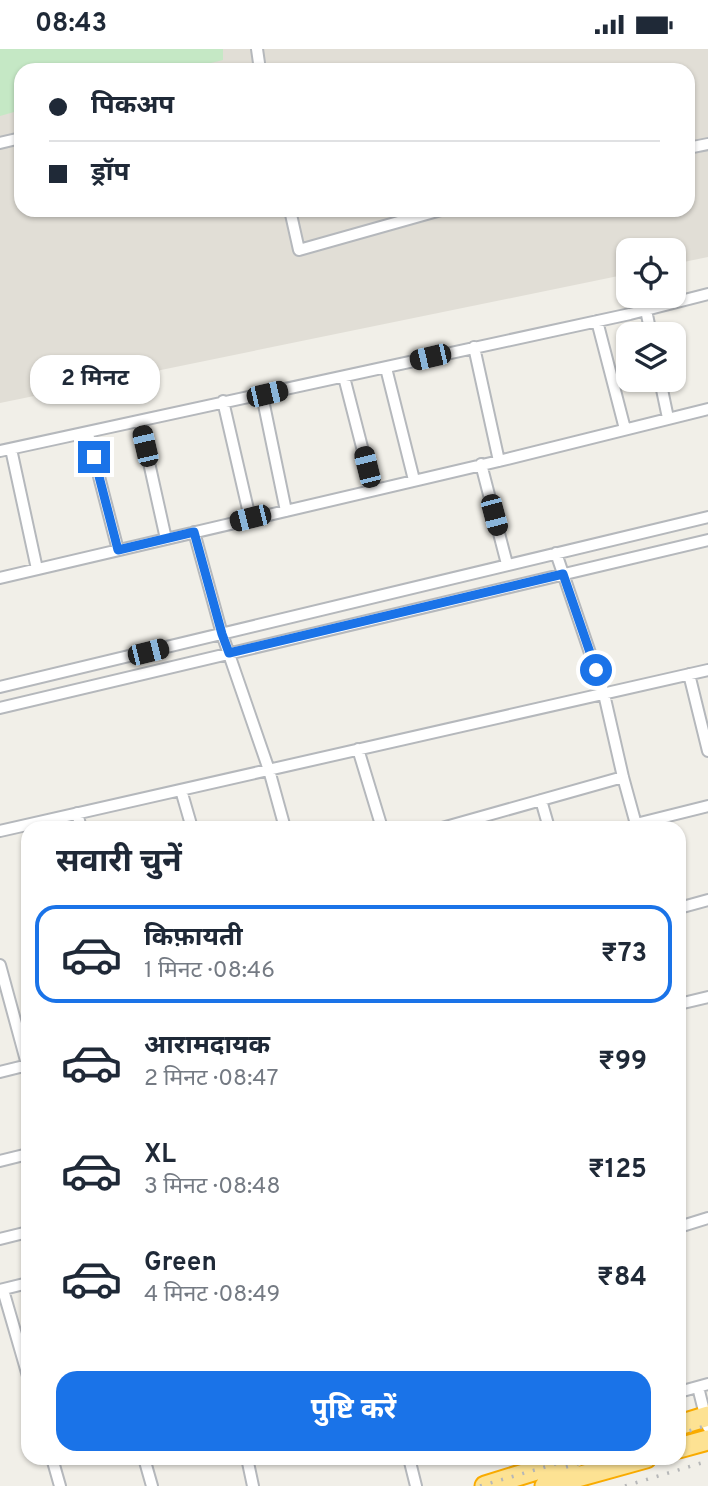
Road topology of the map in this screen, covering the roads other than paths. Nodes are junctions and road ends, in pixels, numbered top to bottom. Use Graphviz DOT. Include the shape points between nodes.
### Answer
graph roads {
  1 [pos="292,217"];
  2 [pos="416,217"];
  3 [pos="708,295"];
  4 [pos="646,310"];
  5 [pos="597,321"];
  6 [pos="648,322"];
  7 [pos="474,347"];
  8 [pos="386,368"];
  9 [pos="344,377"];
  10 [pos="663,392"];
  11 [pos="262,395"];
  12 [pos="223,401"];
  13 [pos="708,409"];
  14 [pos="668,418"];
  15 [pos="140,422"];
  16 [pos="625,429"];
  17 [pos="88,434"];
  18 [pos="6,450"];
  19 [pos="499,461"];
  20 [pos="481,464"];
  21 [pos="414,479"];
  22 [pos="373,490"];
  23 [pos="286,511"];
  24 [pos="708,517"];
  25 [pos="250,518"];
  26 [pos="194,532"];
  27 [pos="166,538"];
  28 [pos="708,540"];
  29 [pos="118,550"];
  30 [pos="556,553"];
  31 [pos="507,565"];
  32 [pos="37,569"];
  33 [pos="563,574"];
  34 [pos="0,578"];
  35 [pos="222,634"];
  36 [pos="229,653"];
  37 [pos="708,670"];
  38 [pos="689,674"];
  39 [pos="0,687"];
  40 [pos="604,694"];
  41 [pos="0,709"];
  42 [pos="358,749"];
  43 [pos="708,751"];
  44 [pos="269,770"];
  45 [pos="623,777"];
  46 [pos="181,790"];
  47 [pos="541,800"];
  48 [pos="708,806"];
  49 [pos="77,813"];
  50 [pos="43,821"];
  51 [pos="79,821"];
  52 [pos="190,821"];
  53 [pos="283,821"];
  54 [pos="381,821"];
  55 [pos="473,821"];
  56 [pos="547,821"];
  57 [pos="636,821"];
  58 [pos="655,821"];
  59 [pos="21,826"];
  60 [pos="0,831"];
  61 [pos="708,900"];
  62 [pos="686,906"];
  63 [pos="0,965"];
  64 [pos="708,997"];
  65 [pos="686,1002"];
  66 [pos="21,1041"];
  67 [pos="21,1068"];
  68 [pos="0,1072"];
  69 [pos="21,1156"];
  70 [pos="0,1161"];
  71 [pos="708,1218"];
  72 [pos="686,1225"];
  73 [pos="21,1234"];
  74 [pos="0,1239"];
  75 [pos="21,1285"];
  76 [pos="1,1290"];
  77 [pos="21,1354"];
  78 [pos="703,1385"];
  79 [pos="686,1390"];
  80 [pos="707,1420"];
  81 [pos="686,1424"];
  82 [pos="708,1440"];
  83 [pos="686,1446"];
  84 [pos="54,1465"];
  85 [pos="148,1465"];
  86 [pos="248,1465"];
  87 [pos="411,1465"];
  88 [pos="614,1465"];
  89 [pos="578,1473"];
  90 [pos="60,1486"];
  91 [pos="152,1486"];
  92 [pos="253,1486"];
  93 [pos="416,1486"];
  94 [pos="485,1486"];
  95 [pos="545,1486"];
  1 -- 2 [label="street" via="299,250"];
  3 -- 4 [label="street"];
  4 -- 5 [label="street"];
  4 -- 6 [label="street"];
  5 -- 7 [label="street"];
  5 -- 16 [label="street"];
  7 -- 8 [label="street"];
  7 -- 19 [label="street"];
  8 -- 9 [label="street"];
  8 -- 21 [label="street"];
  9 -- 11 [label="street"];
  9 -- 22 [label="street"];
  10 -- 14 [label="street"];
  11 -- 12 [label="street"];
  11 -- 23 [label="street"];
  12 -- 15 [label="street"];
  12 -- 25 [label="street"];
  13 -- 14 [label="street"];
  14 -- 16 [label="street"];
  15 -- 17 [label="street"];
  15 -- 27 [label="street"];
  16 -- 19 [label="street"];
  17 -- 18 [label="street"];
  17 -- 29 [label="street"];
  18 -- 32 [label="street"];
  19 -- 20 [label="street"];
  20 -- 21 [label="street"];
  20 -- 31 [label="street"];
  21 -- 22 [label="street"];
  22 -- 23 [label="street"];
  23 -- 25 [label="street"];
  24 -- 30 [label="street"];
  25 -- 26 [label="street"];
  26 -- 27 [label="street"];
  26 -- 35 [label="street"];
  27 -- 29 [label="street"];
  28 -- 33 [label="street"];
  29 -- 32 [label="street"];
  30 -- 31 [label="street"];
  30 -- 33 [label="street"];
  31 -- 35 [label="street"];
  32 -- 34 [label="street"];
  33 -- 36 [label="street"];
  33 -- 40 [label="street"];
  35 -- 36 [label="street"];
  35 -- 39 [label="street"];
  36 -- 41 [label="street"];
  36 -- 44 [label="street"];
  37 -- 38 [label="street"];
  38 -- 40 [label="street"];
  38 -- 43 [label="street"];
  40 -- 42 [label="street"];
  40 -- 45 [label="street"];
  42 -- 44 [label="street"];
  42 -- 54 [label="street"];
  44 -- 46 [label="street"];
  44 -- 53 [label="street"];
  45 -- 47 [label="street"];
  45 -- 57 [label="street"];
  46 -- 49 [label="street"];
  46 -- 52 [label="street"];
  47 -- 55 [label="street"];
  47 -- 56 [label="street"];
  48 -- 58 [label="street"];
  49 -- 50 [label="street"];
  49 -- 51 [label="street"];
  59 -- 60 [label="street"];
  61 -- 62 [label="street"];
  63 -- 66 [label="street"];
  64 -- 65 [label="street"];
  67 -- 68 [label="street"];
  69 -- 70 [label="street"];
  71 -- 72 [label="street"];
  73 -- 74 [label="street"];
  75 -- 76 [label="street"];
  76 -- 77 [label="street"];
  78 -- 79 [label="street"];
  78 -- 80 [label="street"];
  80 -- 81 [label="highway"];
  82 -- 83 [label="highway"];
  84 -- 90 [label="street"];
  85 -- 91 [label="street"];
  86 -- 92 [label="street"];
  87 -- 93 [label="street"];
  88 -- 89 [label="highway"];
  89 -- 94 [label="highway"];
  89 -- 95 [label="highway"];
}
